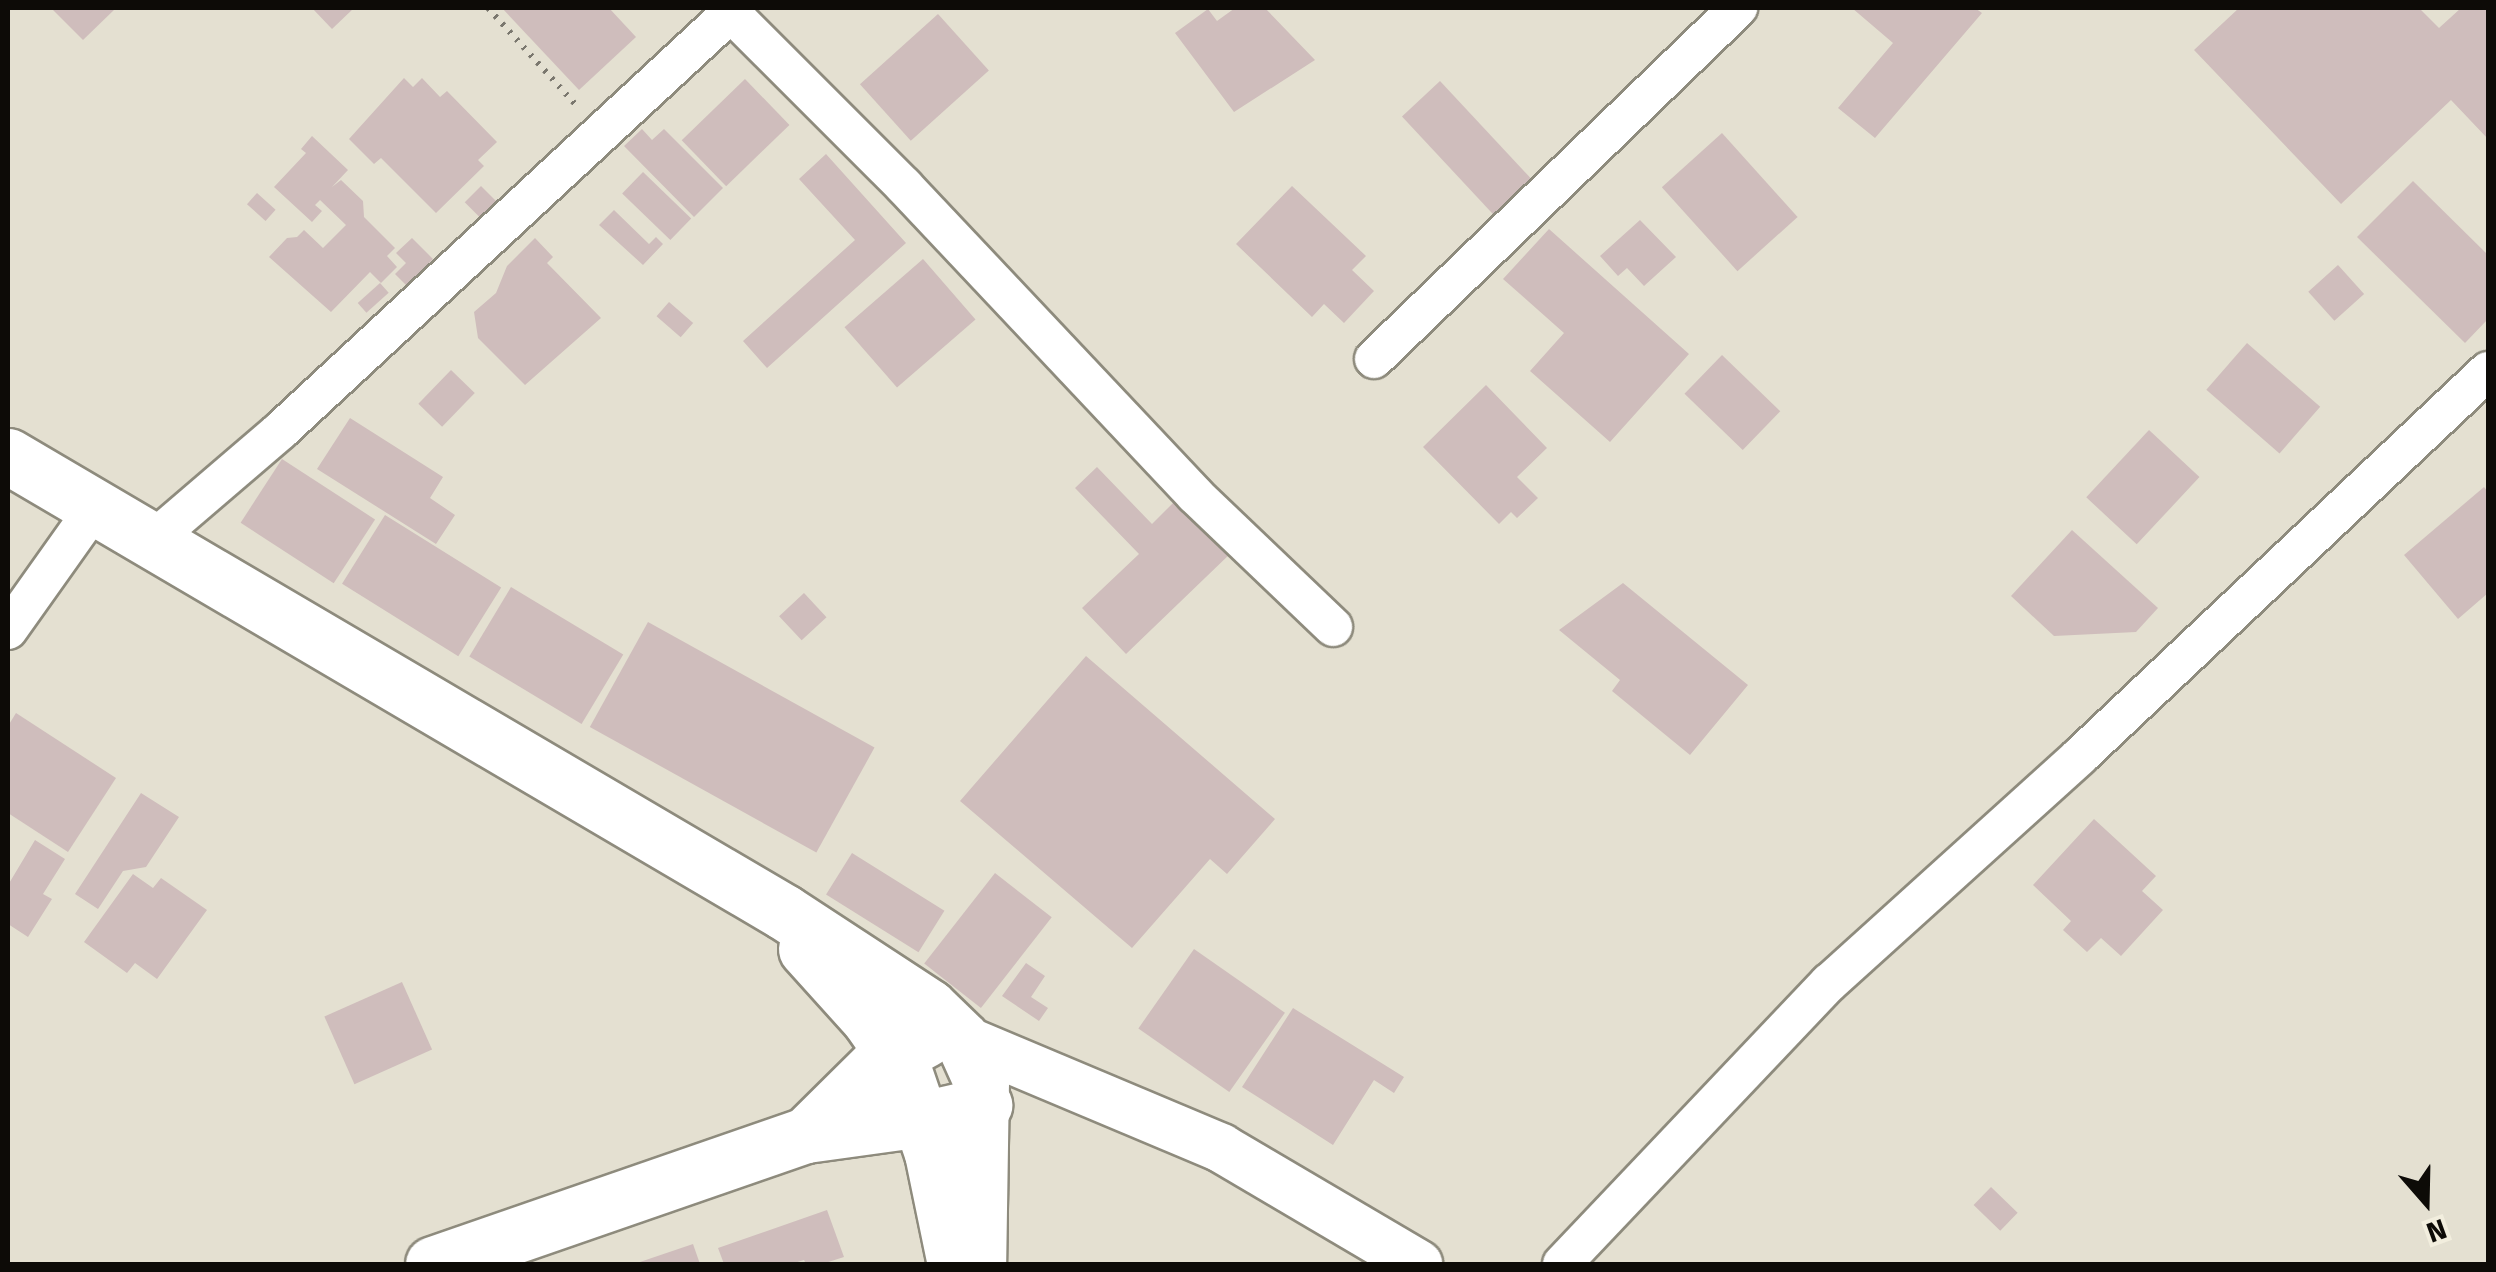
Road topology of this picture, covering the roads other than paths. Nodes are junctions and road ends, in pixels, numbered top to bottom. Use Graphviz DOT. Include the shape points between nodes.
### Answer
graph roads {
  1 [pos="1738,8"];
  2 [pos="734,10"];
  3 [pos="1374,358"];
  4 [pos="2488,371"];
  5 [pos="8,456"];
  6 [pos="96,506"];
  7 [pos="154,539"];
  8 [pos="1332,627"];
  9 [pos="8,630"];
  10 [pos="747,891"];
  11 [pos="962,1039"];
  12 [pos="894,1052"];
  13 [pos="1084,1094"];
  14 [pos="984,1105"];
  15 [pos="922,1119"];
  16 [pos="806,1136"];
  17 [pos="433,1264"];
  18 [pos="955,1264"];
  19 [pos="978,1264"];
  20 [pos="1418,1264"];
  21 [pos="1562,1264"];
  1 -- 3 [label="street"];
  2 -- 7 [label="street" via="280,431"];
  2 -- 8 [label="street" via="1195,494"];
  4 -- 21 [label="street" via="1829,982"];
  5 -- 6 [label="main road"];
  6 -- 7 [label="main road"];
  6 -- 9 [label="street"];
  7 -- 10 [label="main road"];
  10 -- 11 [label="main road" via="911,994"];
  10 -- 12 [label="main road" via="830,974"];
  11 -- 12 [label="main road" via="929,1039"];
  11 -- 13 [label="street"];
  11 -- 14 [label="main road"];
  12 -- 15 [label="main road"];
  12 -- 16 [label="main road"];
  13 -- 14 [label="street"];
  13 -- 20 [label="street" via="1221,1148"];
  14 -- 15 [label="main road"];
  14 -- 19 [label="main road"];
  15 -- 16 [label="main road"];
  15 -- 18 [label="main road"];
  16 -- 17 [label="main road"];
}
